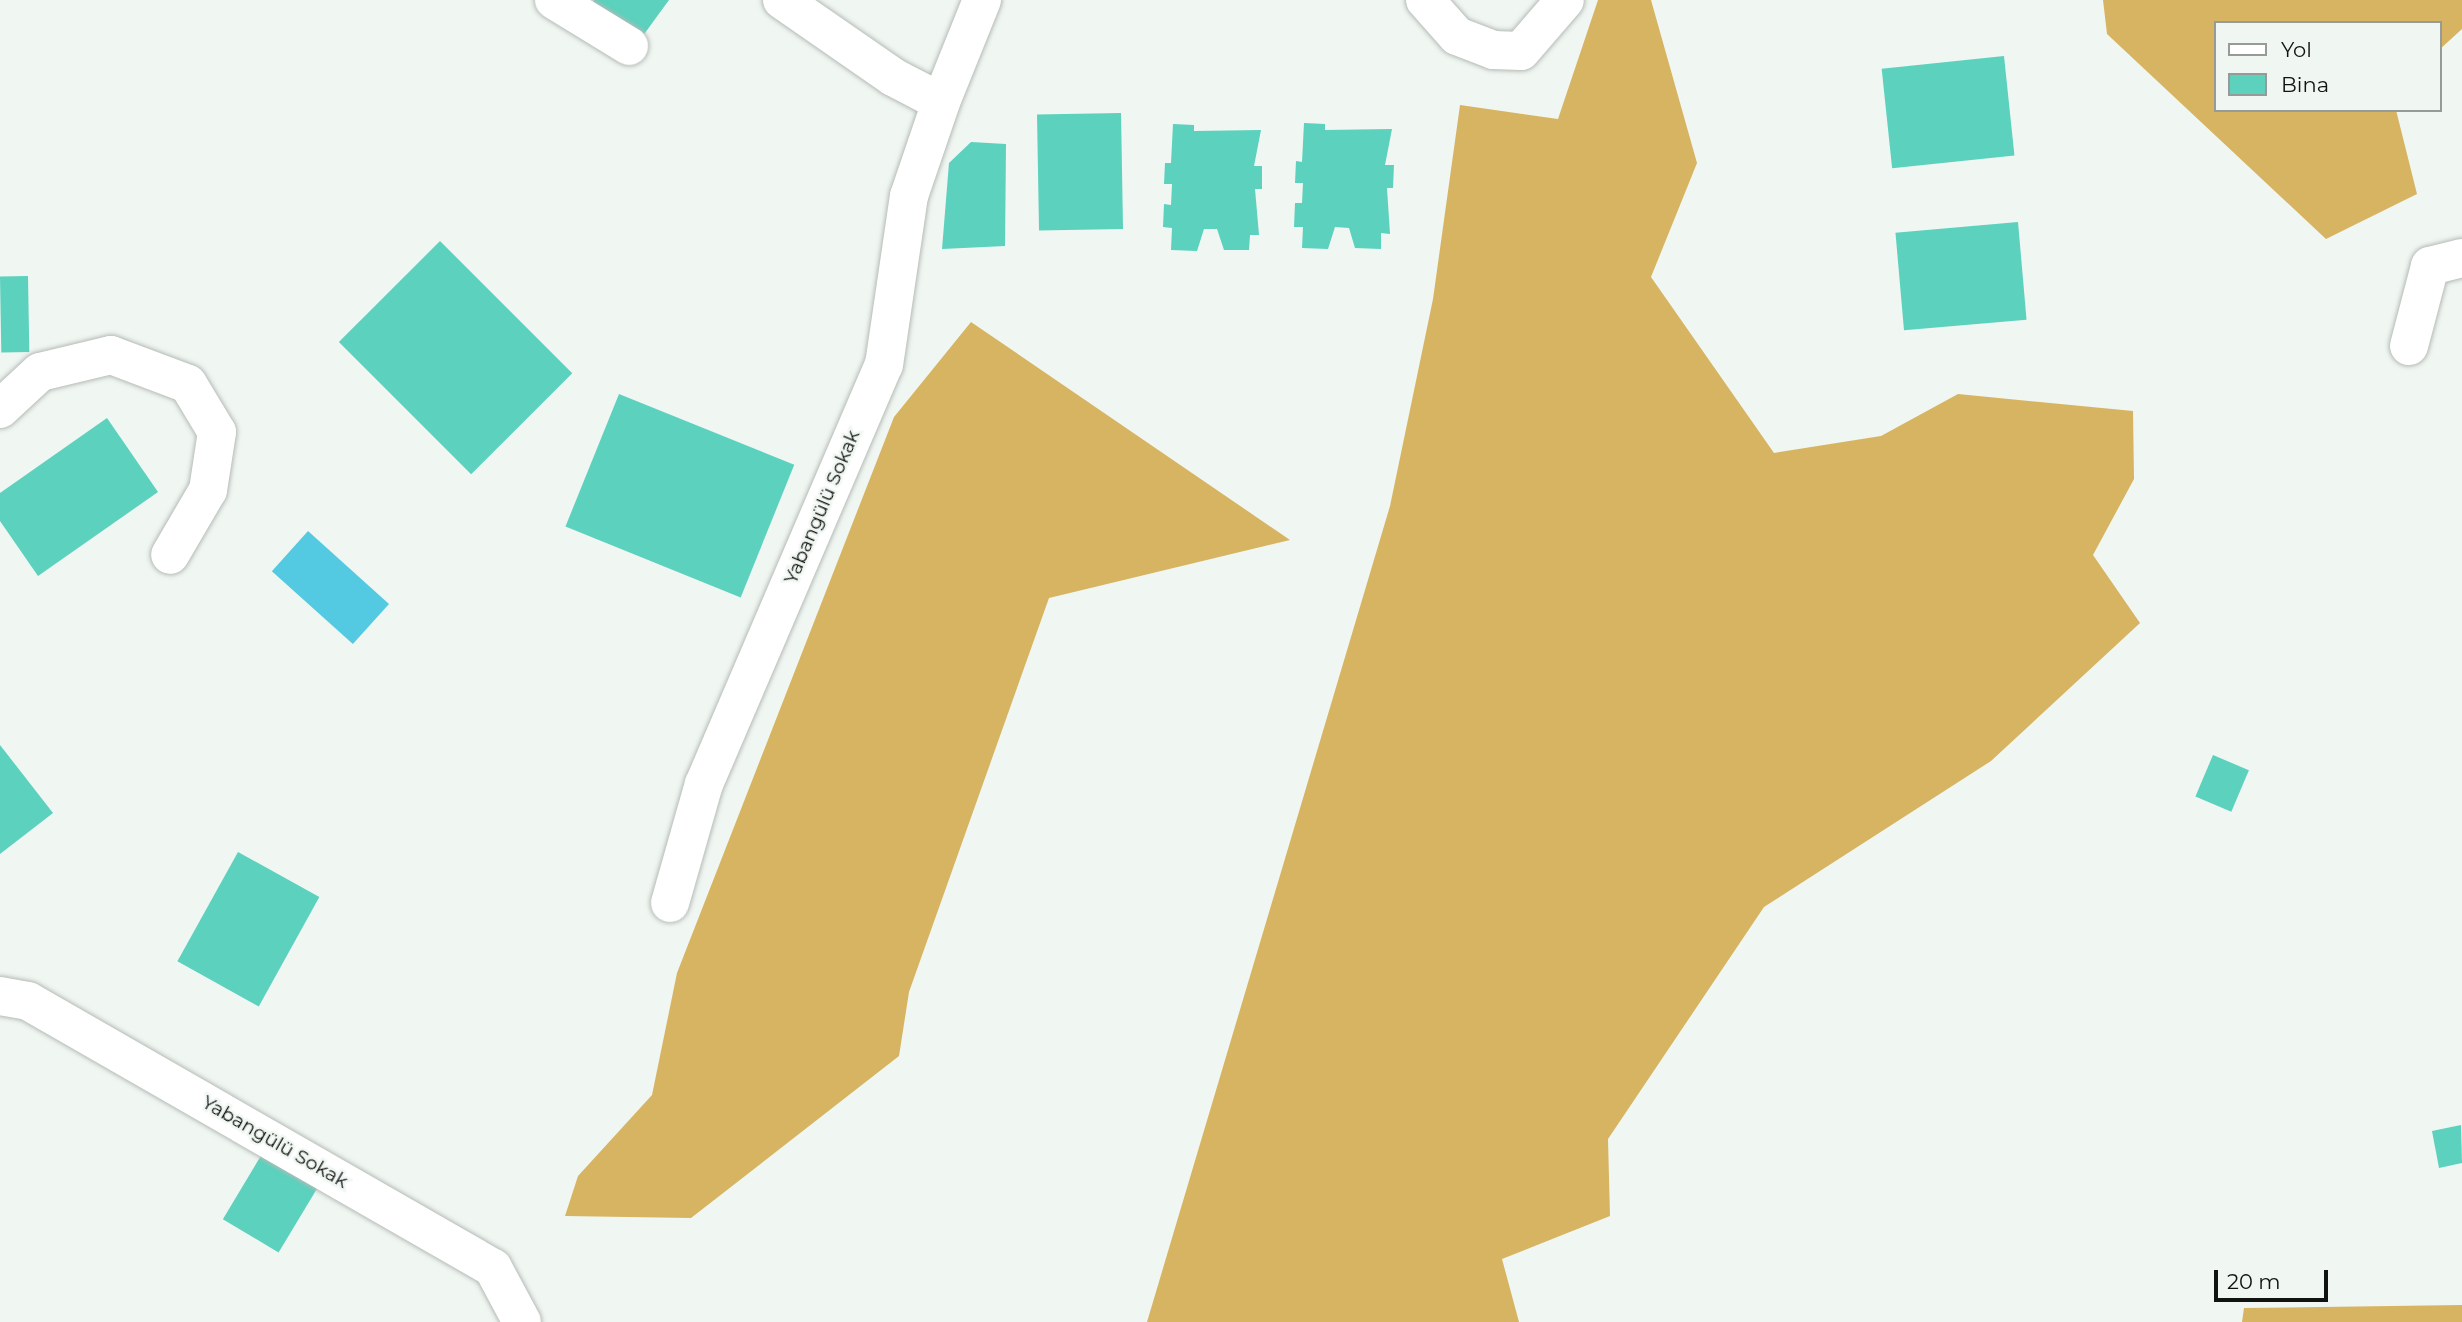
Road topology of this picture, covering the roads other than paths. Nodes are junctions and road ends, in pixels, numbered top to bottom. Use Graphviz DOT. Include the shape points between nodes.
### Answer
graph roads {
  1 [pos="554,0"];
  2 [pos="782,0"];
  3 [pos="982,0"];
  4 [pos="1425,0"];
  5 [pos="1565,0"];
  6 [pos="629,46"];
  7 [pos="941,102"];
  8 [pos="2462,258"];
  9 [pos="2409,346"];
  10 [pos="0,409"];
  11 [pos="170,555"];
  12 [pos="670,903"];
  13 [pos="0,996"];
  14 [pos="522,1322"];
  1 -- 6 [label="street"];
  2 -- 7 [label="street" via="893,77"];
  3 -- 7 [label="street, Yabangülü Sokak"];
  4 -- 5 [label="street" via="1457,36 1493,50 1521,51"];
  7 -- 12 [label="street, Yabangülü Sokak" via="909,196 884,365 704,784"];
  8 -- 9 [label="street" via="2430,266"];
  10 -- 11 [label="street" via="40,372 111,355 188,384 217,432 208,490"];
  13 -- 14 [label="street, Yabangülü Sokak" via="29,1001 493,1268"];
}
